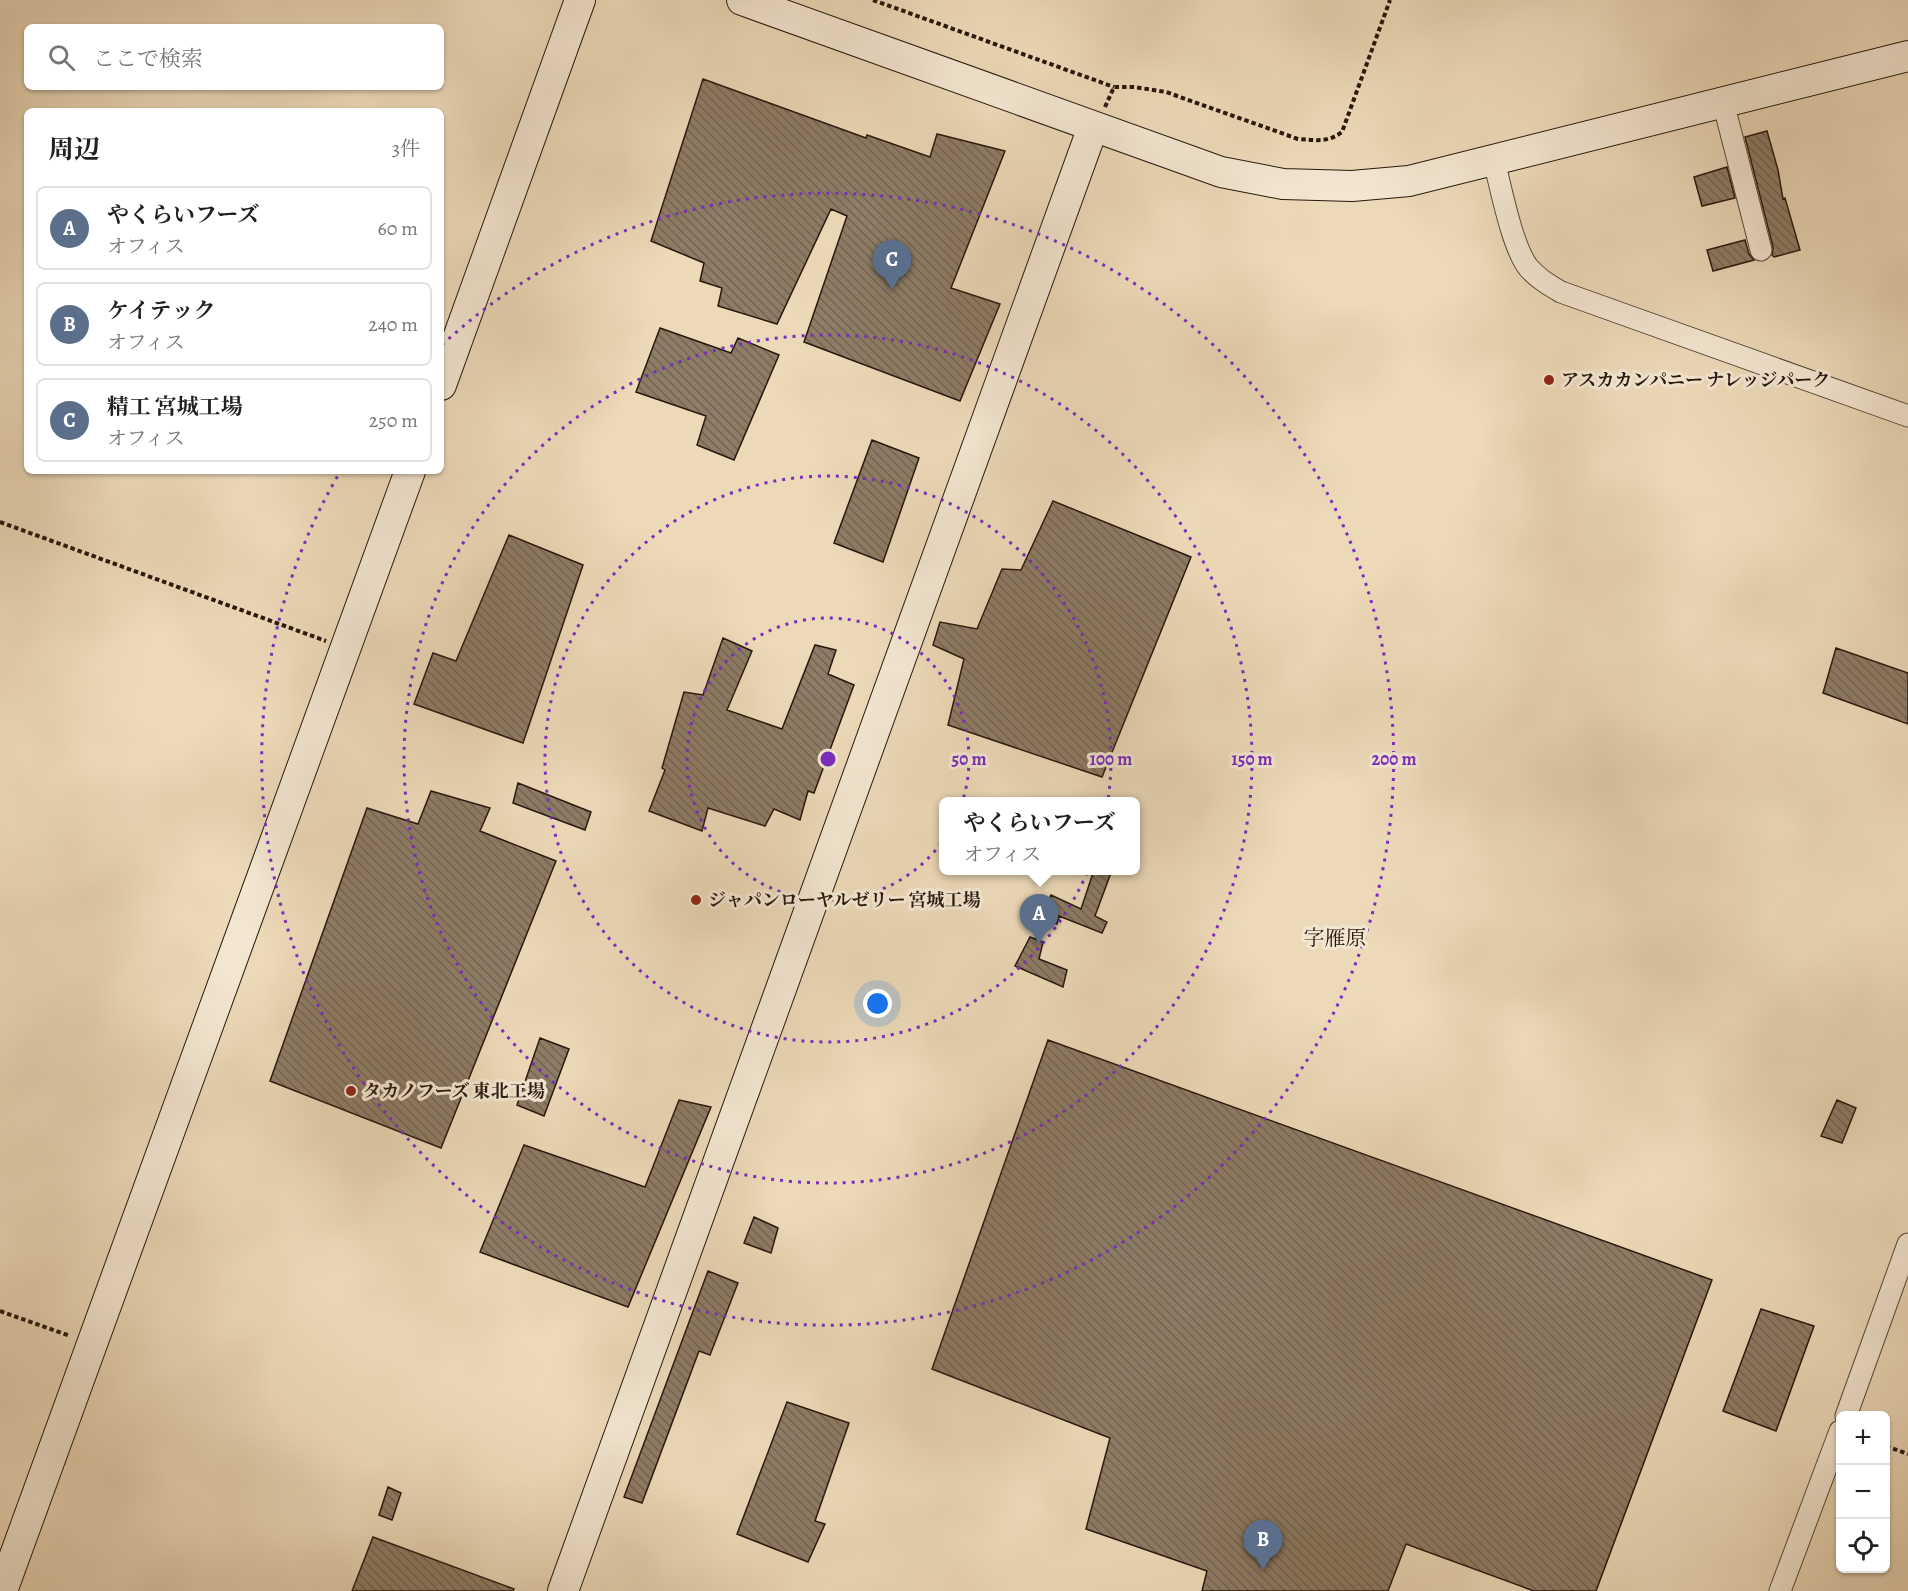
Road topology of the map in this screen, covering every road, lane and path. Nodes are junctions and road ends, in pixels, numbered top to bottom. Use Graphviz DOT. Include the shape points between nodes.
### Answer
graph roads {
  1 [pos="579,0"];
  2 [pos="742,0"];
  3 [pos="873,0"];
  4 [pos="1390,0"];
  5 [pos="1908,56"];
  6 [pos="1114,87"];
  7 [pos="1723,102"];
  8 [pos="1100,117"];
  9 [pos="1494,161"];
  10 [pos="1761,250"];
  11 [pos="444,377"];
  12 [pos="1908,416"];
  13 [pos="409,474"];
  14 [pos="0,522"];
  15 [pos="346,648"];
  16 [pos="1908,1244"];
  17 [pos="0,1311"];
  18 [pos="93,1344"];
  19 [pos="1848,1411"];
  20 [pos="1836,1442"];
  21 [pos="1890,1447"];
  22 [pos="1908,1454"];
  23 [pos="2,1591"];
  24 [pos="564,1591"];
  25 [pos="1780,1591"];
  1 -- 11 [label="street"];
  2 -- 8 [label="street"];
  3 -- 6 [label="path"];
  4 -- 6 [label="path" via="1342,132 1334,139 1298,139 1166,92"];
  5 -- 7 [label="street"];
  6 -- 8 [label="path"];
  7 -- 9 [label="street"];
  7 -- 10 [label="street"];
  8 -- 9 [label="street" via="1221,172 1283,184 1352,186 1409,181"];
  8 -- 24 [label="street"];
  9 -- 12 [label="street" via="1518,248 1544,282 1561,292"];
  13 -- 15 [label="street"];
  14 -- 15 [label="path"];
  15 -- 18 [label="street"];
  16 -- 19 [label="street"];
  17 -- 18 [label="path"];
  18 -- 23 [label="street"];
  20 -- 25 [label="street"];
  21 -- 22 [label="path"];
}
